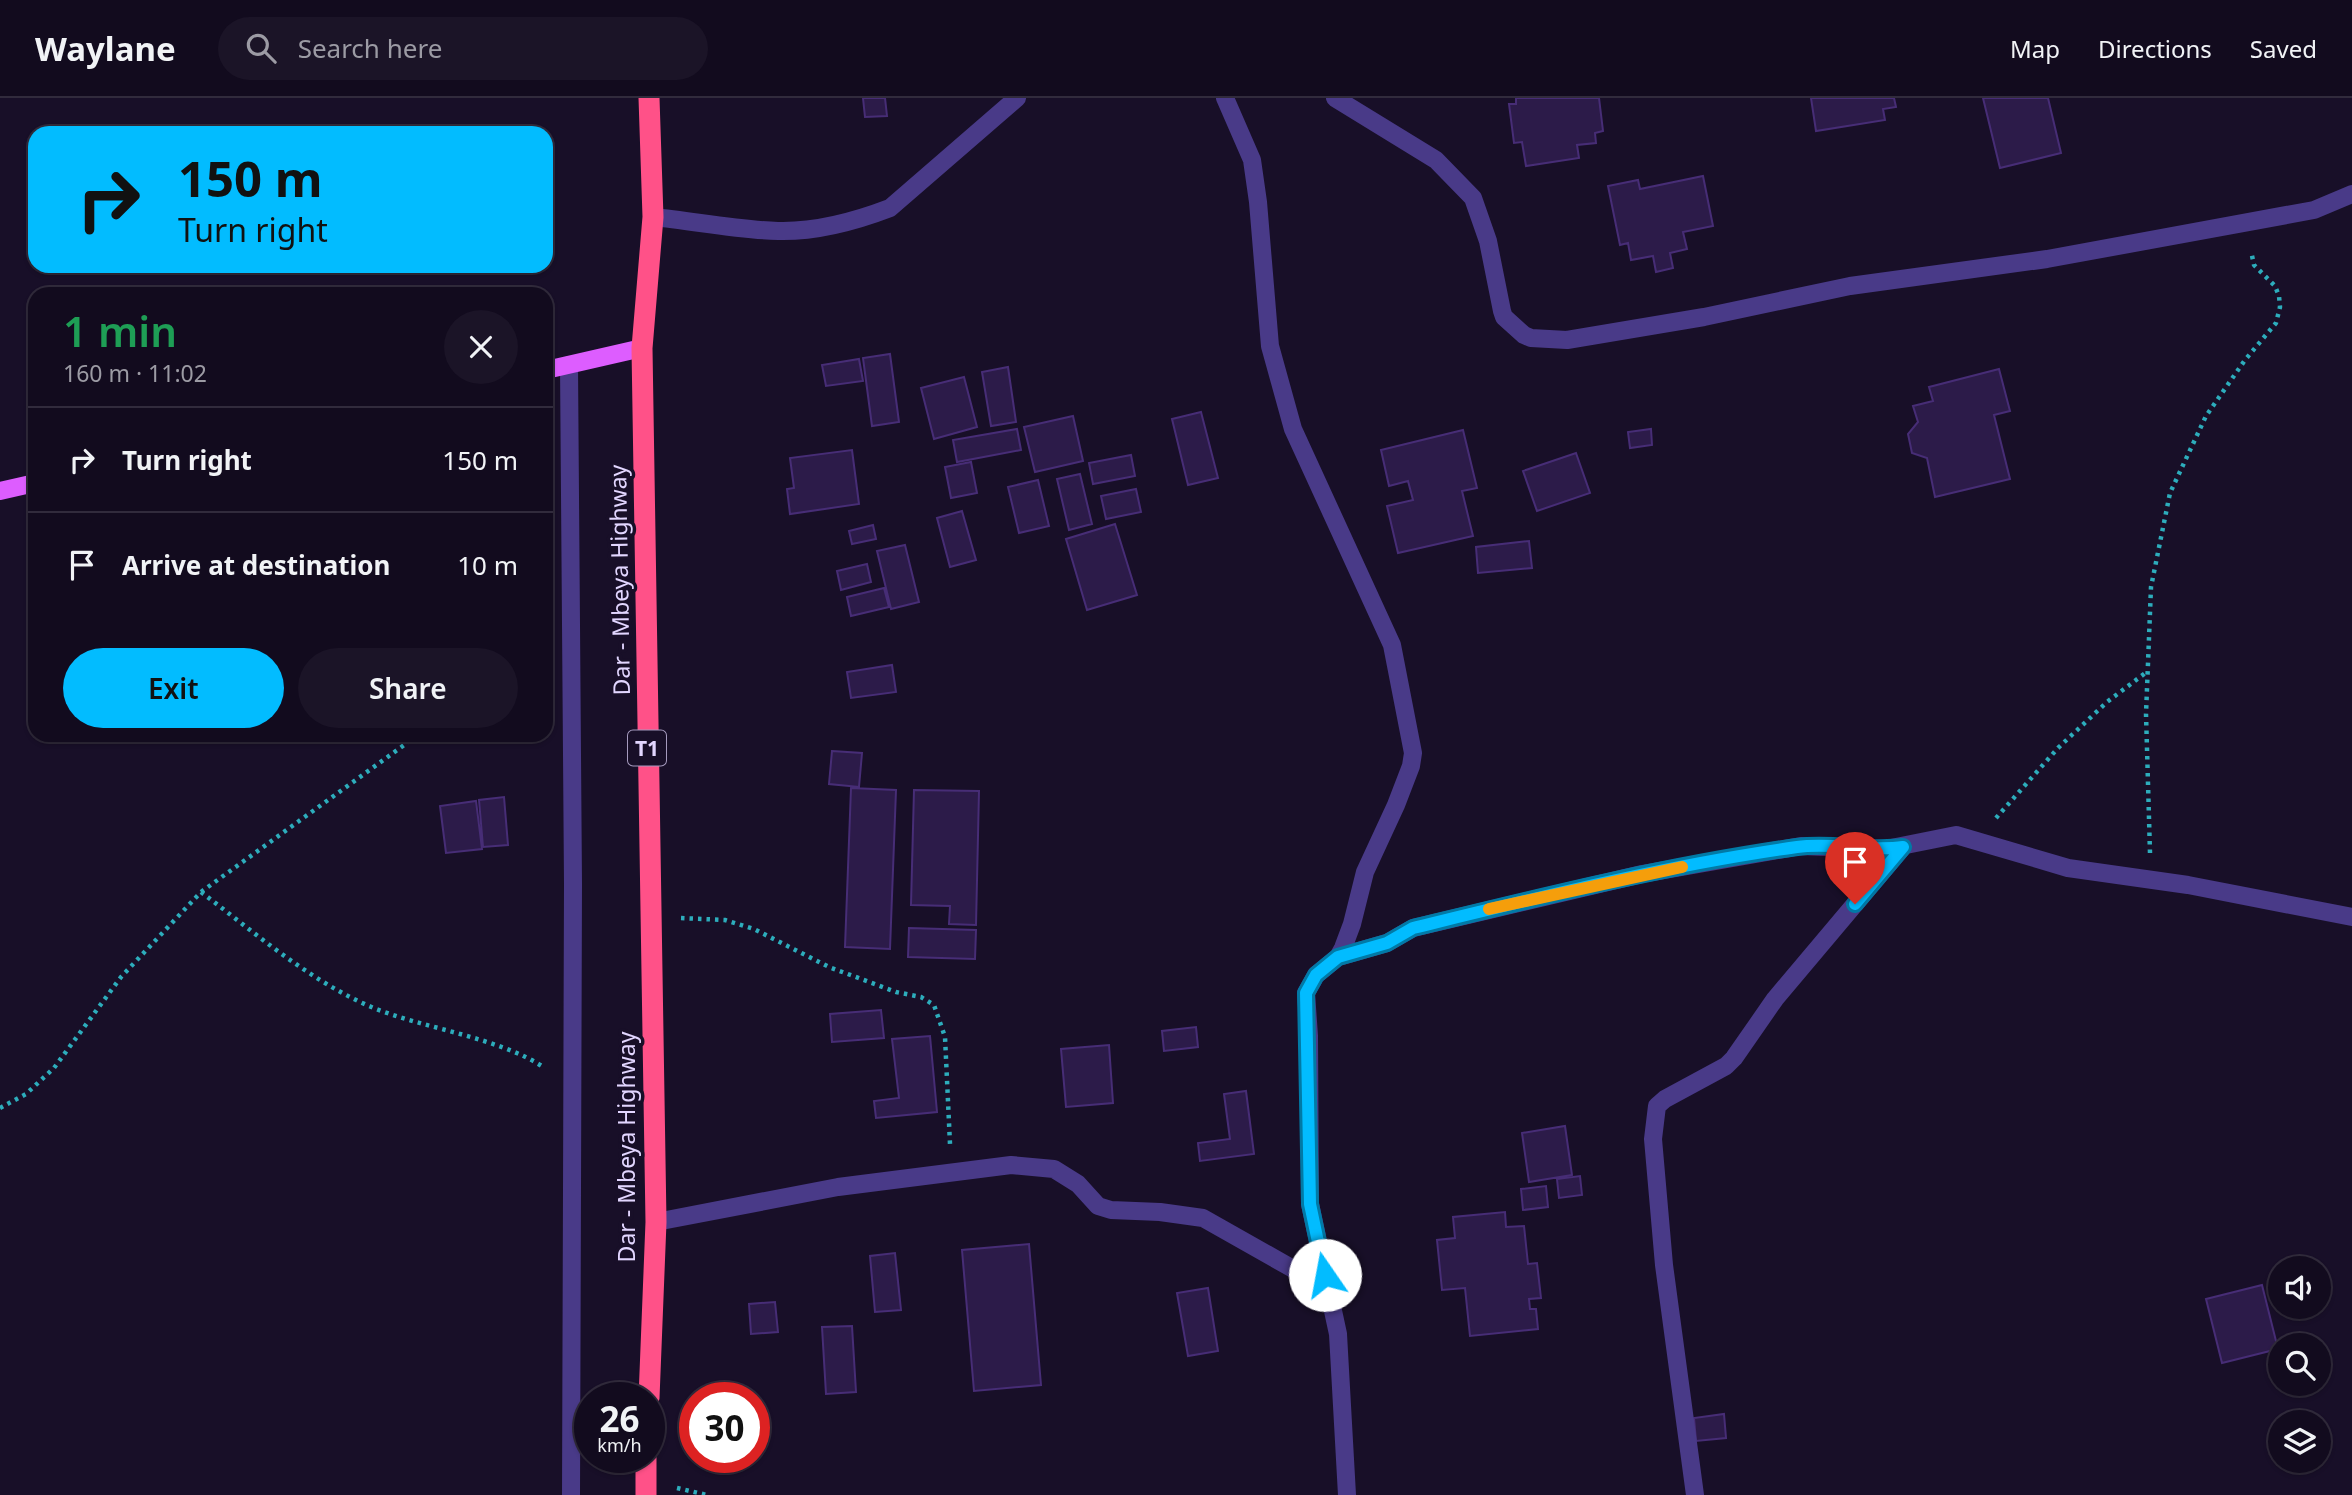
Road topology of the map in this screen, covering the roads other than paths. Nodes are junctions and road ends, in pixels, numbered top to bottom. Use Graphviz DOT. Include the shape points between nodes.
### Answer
graph roads {
  1 [pos="649,98"];
  2 [pos="1017,98"];
  3 [pos="1225,98"];
  4 [pos="1335,98"];
  5 [pos="2352,194"];
  6 [pos="653,217"];
  7 [pos="642,348"];
  8 [pos="569,365"];
  9 [pos="553,368"];
  10 [pos="28,485"];
  11 [pos="0,491"];
  12 [pos="1903,847"];
  13 [pos="2352,917"];
  14 [pos="1338,957"];
  15 [pos="656,1222"];
  16 [pos="1330,1298"];
  17 [pos="650,1382"];
  18 [pos="646,1473"];
  19 [pos="570,1495"];
  20 [pos="646,1495"];
  21 [pos="1347,1495"];
  22 [pos="1695,1495"];
  1 -- 6 [label="highway, Dar - Mbeya Highway / T1"];
  2 -- 6 [label="street" via="890,208 866,217 807,230 778,231"];
  3 -- 14 [label="street" via="1252,160 1270,346 1293,429 1392,645 1413,753 1400,795 1365,872"];
  4 -- 5 [label="street" via="1436,160 1473,198 1488,241 1504,317 1531,338 1567,340 1850,286 2048,260 2314,210"];
  6 -- 7 [label="highway, Dar - Mbeya Highway / T1"];
  7 -- 8 [label="main road"];
  7 -- 15 [label="highway, Dar - Mbeya Highway / T1"];
  8 -- 9 [label="main road"];
  8 -- 19 [label="street" via="573,870"];
  10 -- 11 [label="main road"];
  12 -- 13 [label="street" via="1956,835 2068,868"];
  12 -- 14 [label="street" via="1801,846 1642,874 1413,928 1387,943"];
  12 -- 22 [label="street" via="1775,999 1734,1058 1657,1106 1653,1139 1664,1265"];
  14 -- 16 [label="street" via="1316,975 1306,993 1310,1204"];
  15 -- 16 [label="street" via="838,1187 950,1172 1012,1165 1054,1169 1078,1184 1098,1206 1203,1218 1295,1270"];
  15 -- 17 [label="highway, Dar - Mbeya Highway / T1"];
  16 -- 21 [label="street" via="1338,1334"];
  18 -- 20 [label="highway"];
}
